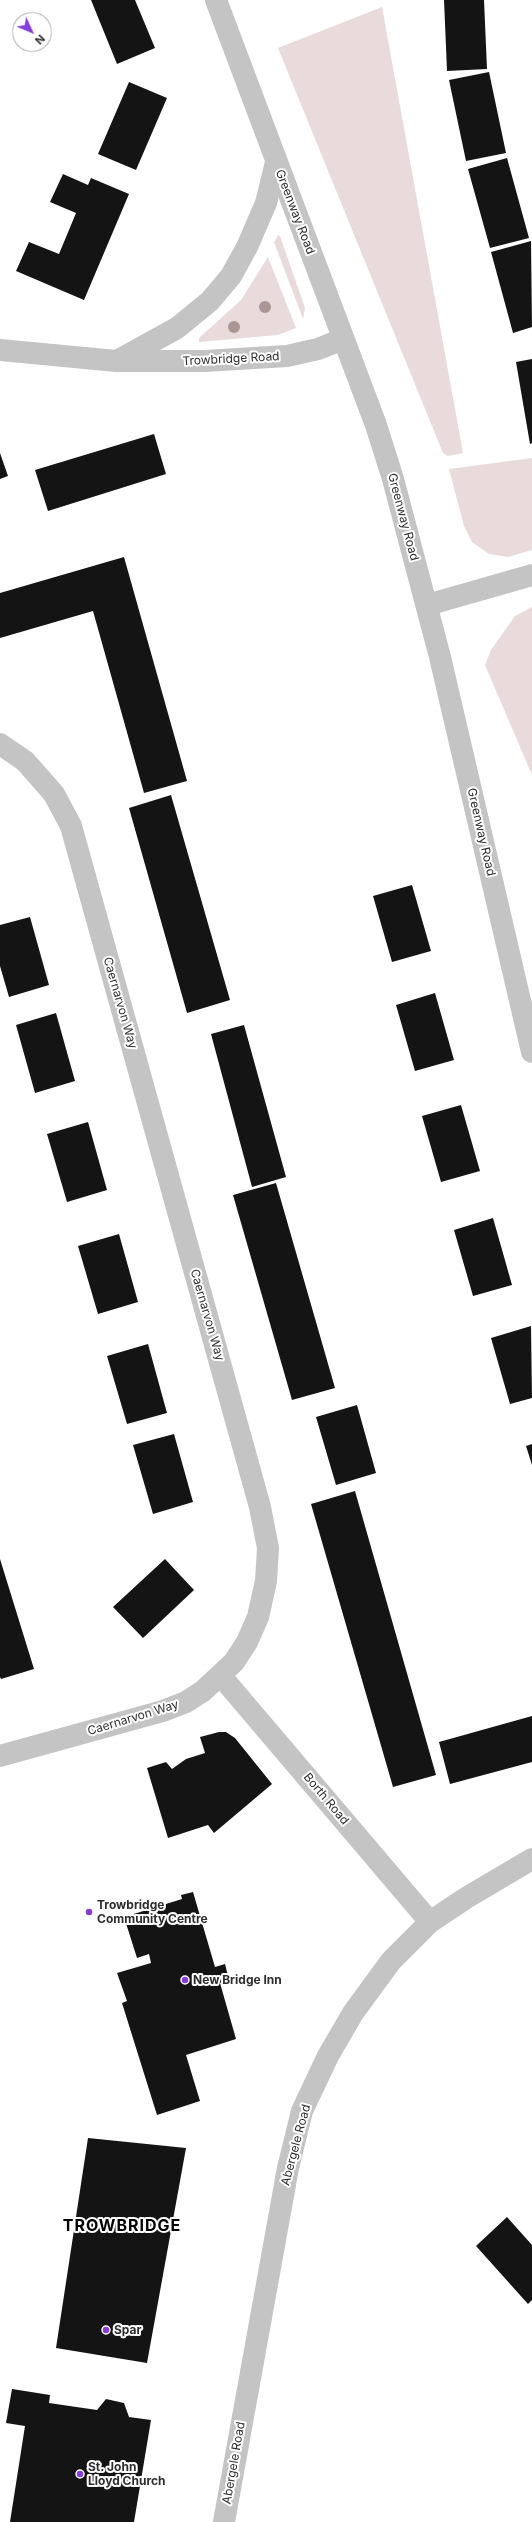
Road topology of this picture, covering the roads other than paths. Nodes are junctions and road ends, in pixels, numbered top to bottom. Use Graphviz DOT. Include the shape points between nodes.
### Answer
graph roads {
  1 [pos="216,0"];
  2 [pos="276,162"];
  3 [pos="343,339"];
  4 [pos="0,350"];
  5 [pos="116,361"];
  6 [pos="532,575"];
  7 [pos="427,605"];
  8 [pos="0,744"];
  9 [pos="532,1052"];
  10 [pos="221,1676"];
  11 [pos="0,1756"];
  12 [pos="532,1859"];
  13 [pos="430,1922"];
  14 [pos="224,2522"];
  1 -- 2 [label="street, Greenway Road"];
  2 -- 3 [label="street, Greenway Road"];
  2 -- 5 [label="street" via="266,203 248,247 232,276 210,301 177,328"];
  3 -- 5 [label="street, Trowbridge Road" via="318,349 287,356 171,362"];
  3 -- 7 [label="street, Greenway Road" via="385,452"];
  4 -- 5 [label="street, Trowbridge Road"];
  6 -- 7 [label="street"];
  7 -- 9 [label="street, Greenway Road"];
  8 -- 10 [label="street, Caernarvon Way" via="25,761 54,794 71,826 260,1507 268,1548 263,1595 258,1616 247,1642"];
  10 -- 11 [label="street, Caernarvon Way" via="186,1702 163,1711"];
  10 -- 13 [label="street, Borth Road"];
  12 -- 13 [label="street, Abergele Road"];
  13 -- 14 [label="street, Abergele Road" via="391,1961 353,2012 328,2056 302,2111 288,2168"];
}
